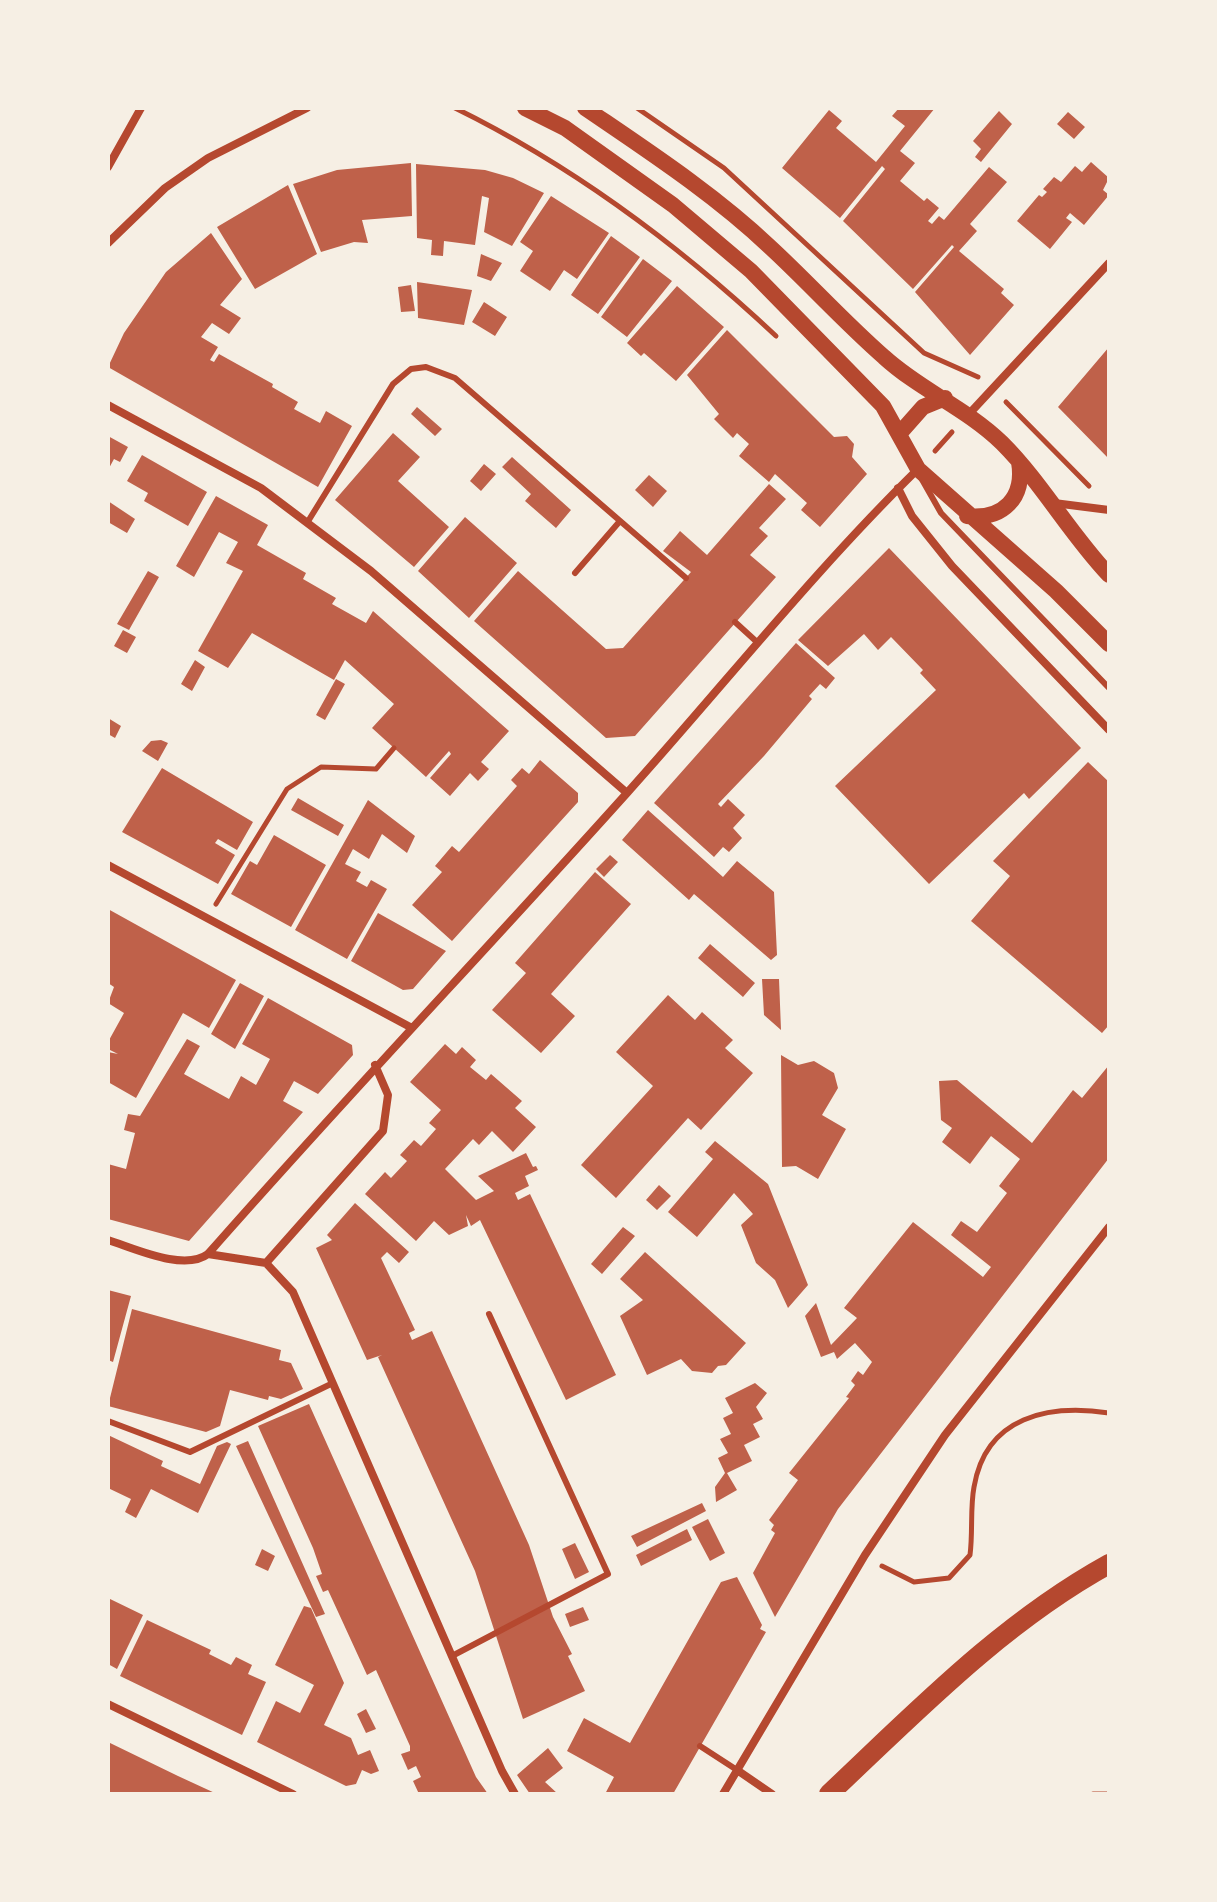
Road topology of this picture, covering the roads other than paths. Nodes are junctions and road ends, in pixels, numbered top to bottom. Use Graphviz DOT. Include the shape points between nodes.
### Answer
graph roads {
  1 [pos="141,108"];
  2 [pos="307,108"];
  3 [pos="525,108"];
  4 [pos="585,108"];
  5 [pos="108,167"];
  6 [pos="108,243"];
  7 [pos="1109,263"];
  8 [pos="945,398"];
  9 [pos="108,405"];
  10 [pos="969,414"];
  11 [pos="900,433"];
  12 [pos="1018,462"];
  13 [pos="918,469"];
  14 [pos="898,488"];
  15 [pos="1053,503"];
  16 [pos="1109,510"];
  17 [pos="967,516"];
  18 [pos="620,521"];
  19 [pos="307,523"];
  20 [pos="575,573"];
  21 [pos="1109,575"];
  22 [pos="686,578"];
  23 [pos="735,622"];
  24 [pos="758,643"];
  25 [pos="1109,644"];
  26 [pos="1109,688"];
  27 [pos="1109,730"];
  28 [pos="627,793"];
  29 [pos="108,865"];
  30 [pos="412,1028"];
  31 [pos="375,1065"];
  32 [pos="1109,1227"];
  33 [pos="108,1240"];
  34 [pos="208,1254"];
  35 [pos="266,1263"];
  36 [pos="489,1314"];
  37 [pos="333,1383"];
  38 [pos="108,1421"];
  39 [pos="1109,1564"];
  40 [pos="452,1656"];
  41 [pos="108,1704"];
  42 [pos="700,1746"];
  43 [pos="737,1770"];
  44 [pos="293,1794"];
  45 [pos="515,1794"];
  46 [pos="723,1794"];
  47 [pos="772,1794"];
  48 [pos="829,1794"];
  1 -- 5 [label="street"];
  2 -- 6 [label="street" via="208,158 165,188"];
  3 -- 11 [label="main road" via="565,128 673,205 751,271 883,406"];
  4 -- 8 [label="main road" via="731,215 885,359"];
  7 -- 10 [label="street"];
  8 -- 10 [label="main road"];
  8 -- 11 [label="main road" via="923,407"];
  9 -- 19 [label="street" via="261,488"];
  10 -- 12 [label="main road"];
  11 -- 13 [label="main road"];
  12 -- 15 [label="main road"];
  12 -- 17 [label="main road" via="1022,480 1010,502 984,518"];
  13 -- 14 [label="street"];
  13 -- 17 [label="main road"];
  13 -- 26 [label="lane" via="941,513"];
  14 -- 24 [label="street"];
  14 -- 27 [label="street" via="942,555"];
  15 -- 16 [label="street"];
  15 -- 21 [label="main road"];
  17 -- 25 [label="main road"];
  18 -- 19 [label="lane" via="490,405 455,378 426,367 411,369 393,384"];
  18 -- 20 [label="lane"];
  18 -- 22 [label="lane"];
  19 -- 28 [label="street" via="371,571"];
  23 -- 24 [label="lane"];
  24 -- 28 [label="street"];
  28 -- 30 [label="street"];
  29 -- 30 [label="street"];
  30 -- 31 [label="street"];
  31 -- 34 [label="street"];
  31 -- 35 [label="street" via="388,1095 383,1131"];
  32 -- 43 [label="street" via="945,1435 865,1555"];
  33 -- 34 [label="street" via="180,1260 200,1260"];
  34 -- 35 [label="street"];
  35 -- 37 [label="street" via="293,1292"];
  36 -- 40 [label="lane" via="608,1574"];
  37 -- 38 [label="lane" via="190,1452"];
  37 -- 40 [label="street"];
  39 -- 48 [label="main road" via="964,1666"];
  40 -- 45 [label="street"];
  41 -- 44 [label="street"];
  42 -- 43 [label="lane"];
  43 -- 46 [label="street"];
  43 -- 47 [label="street"];
}
